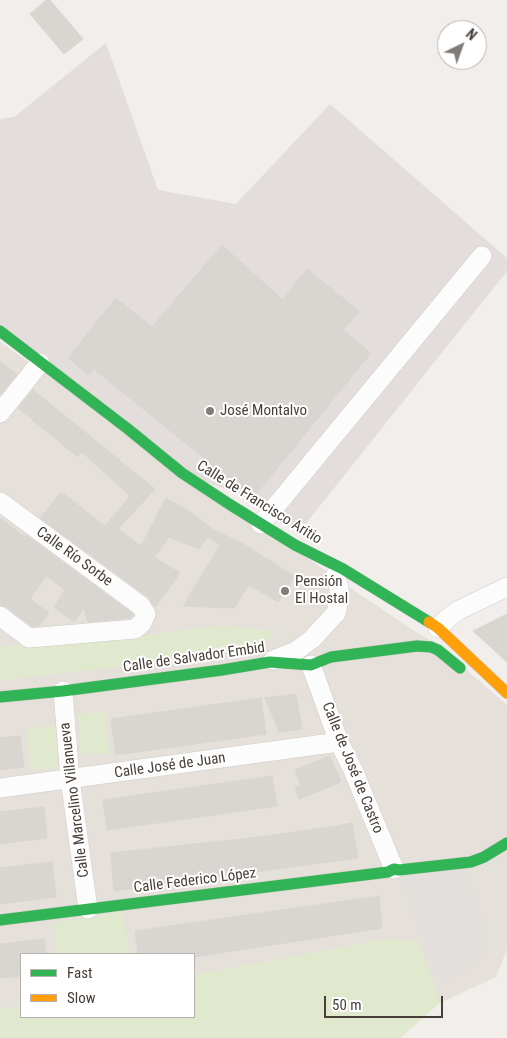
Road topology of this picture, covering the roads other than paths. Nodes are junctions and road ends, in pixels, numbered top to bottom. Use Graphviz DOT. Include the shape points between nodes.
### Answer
graph roads {
  1 [pos="482,256"];
  2 [pos="0,331"];
  3 [pos="40,362"];
  4 [pos="0,413"];
  5 [pos="0,502"];
  6 [pos="261,524"];
  7 [pos="295,545"];
  8 [pos="335,576"];
  9 [pos="507,587"];
  10 [pos="0,616"];
  11 [pos="438,628"];
  12 [pos="270,662"];
  13 [pos="312,666"];
  14 [pos="472,674"];
  15 [pos="63,691"];
  16 [pos="507,693"];
  17 [pos="0,697"];
  18 [pos="495,697"];
  19 [pos="339,742"];
  20 [pos="70,779"];
  21 [pos="0,788"];
  22 [pos="507,843"];
  23 [pos="394,869"];
  24 [pos="88,909"];
  25 [pos="0,920"];
  1 -- 6 [label="street"];
  2 -- 3 [label="street, Calle de Francisco Aritio"];
  3 -- 4 [label="street"];
  3 -- 6 [label="street, Calle de Francisco Aritio" via="182,472"];
  5 -- 10 [label="street, Calle Río Sorbe" via="141,606 146,614 135,629 29,638"];
  6 -- 7 [label="street, Calle de Francisco Aritio"];
  7 -- 8 [label="street"];
  7 -- 11 [label="street, Calle de Francisco Aritio" via="343,569"];
  8 -- 12 [label="street" via="339,600 336,613 296,651"];
  8 -- 14 [label="street" via="430,635"];
  9 -- 11 [label="street" via="459,610"];
  11 -- 16 [label="street, Calle de Francisco Aritio"];
  12 -- 13 [label="street, Calle de Salvador Embid"];
  12 -- 15 [label="street, Calle de Salvador Embid"];
  13 -- 14 [label="street" via="331,656 426,646 438,650"];
  13 -- 19 [label="street, Calle de José de Castro"];
  14 -- 18 [label="street"];
  15 -- 17 [label="street, Calle de Salvador Embid"];
  15 -- 20 [label="street, Calle Marcelino Villanueva"];
  19 -- 20 [label="street, Calle José de Juan"];
  19 -- 23 [label="street, Calle de José de Castro"];
  20 -- 21 [label="street, Calle José de Juan"];
  20 -- 24 [label="street, Calle Marcelino Villanueva"];
  22 -- 23 [label="street, Calle Federico López" via="471,862"];
  23 -- 24 [label="street, Calle Federico López"];
  24 -- 25 [label="street, Calle Federico López"];
}
